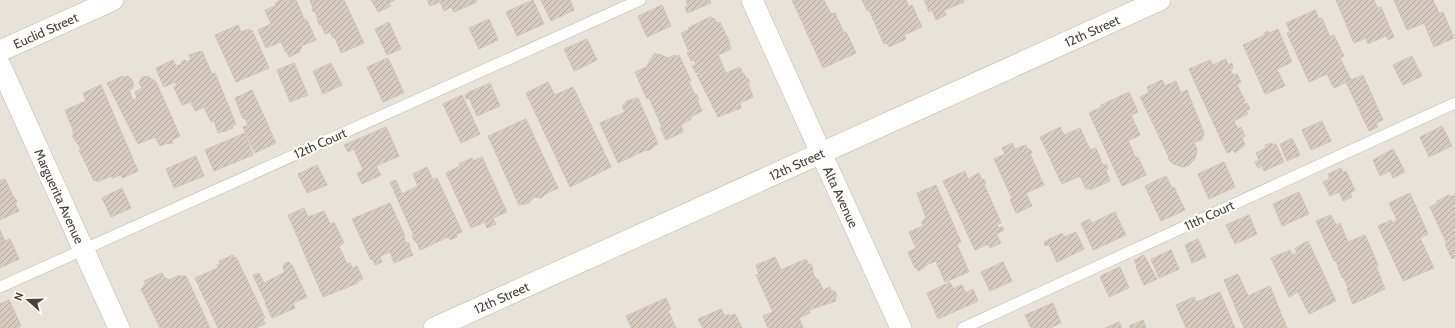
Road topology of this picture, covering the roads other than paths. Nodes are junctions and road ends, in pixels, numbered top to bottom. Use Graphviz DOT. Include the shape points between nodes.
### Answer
graph roads {
  1 [pos="113,0"];
  2 [pos="640,0"];
  3 [pos="752,0"];
  4 [pos="1160,0"];
  5 [pos="0,51"];
  6 [pos="0,65"];
  7 [pos="1455,103"];
  8 [pos="820,153"];
  9 [pos="84,249"];
  10 [pos="0,287"];
  11 [pos="119,328"];
  12 [pos="434,328"];
  13 [pos="901,328"];
  14 [pos="963,328"];
  1 -- 5 [label="street, Euclid Street"];
  2 -- 9 [label="lane, 12th Court"];
  3 -- 8 [label="street, Alta Avenue"];
  4 -- 8 [label="street, 12th Street"];
  6 -- 9 [label="street, Marguerita Avenue"];
  7 -- 14 [label="lane, 11th Court"];
  8 -- 12 [label="street, 12th Street"];
  8 -- 13 [label="street, Alta Avenue"];
  9 -- 10 [label="lane, 12th Court"];
  9 -- 11 [label="street, Marguerita Avenue"];
}
